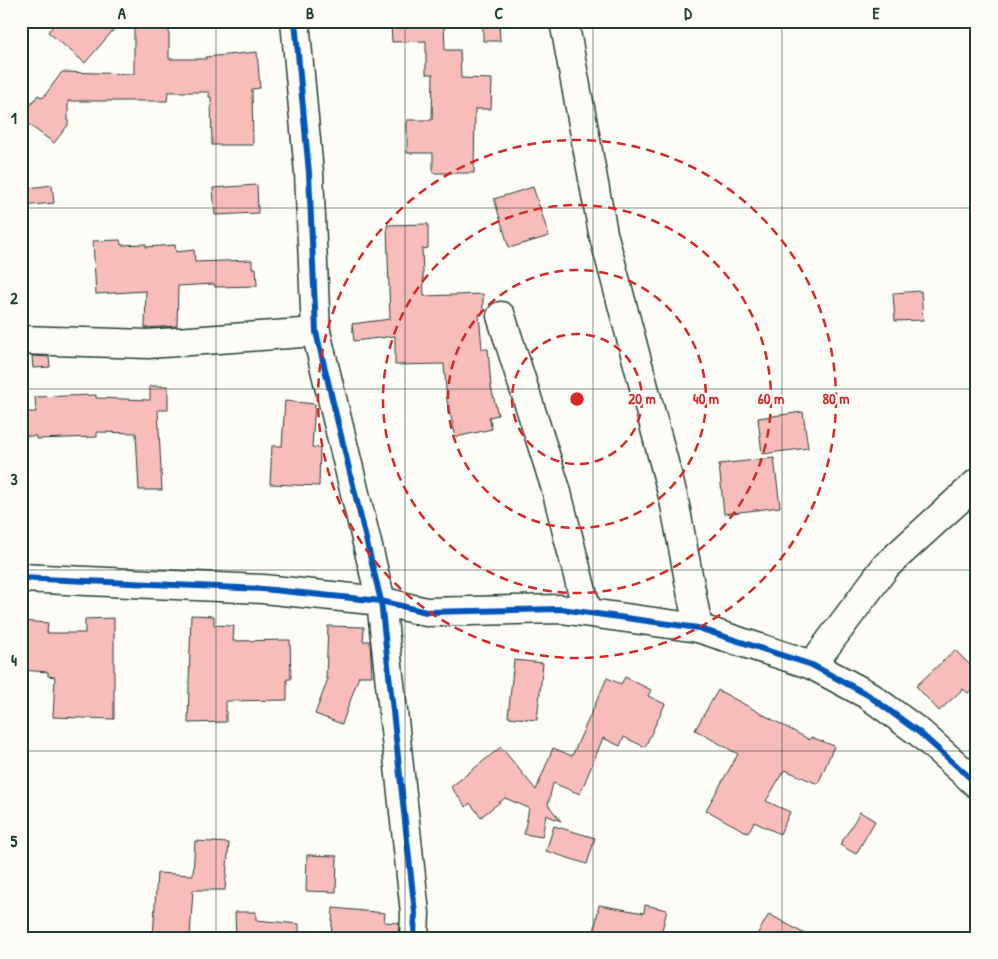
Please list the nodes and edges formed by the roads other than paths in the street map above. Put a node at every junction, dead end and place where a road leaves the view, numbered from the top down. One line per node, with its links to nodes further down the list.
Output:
1 (295, 21): 4 (street)
2 (564, 21): 10 (street)
3 (501, 316): 9 (street)
4 (316, 332): 5 (street); 8 (street)
5 (21, 340)
6 (977, 483): 11 (street)
7 (21, 578): 8 (street)
8 (381, 601): 9 (street); 13 (street)
9 (587, 611): 10 (street)
10 (698, 628): 11 (street)
11 (812, 665): 12 (street)
12 (977, 784)
13 (414, 938)

